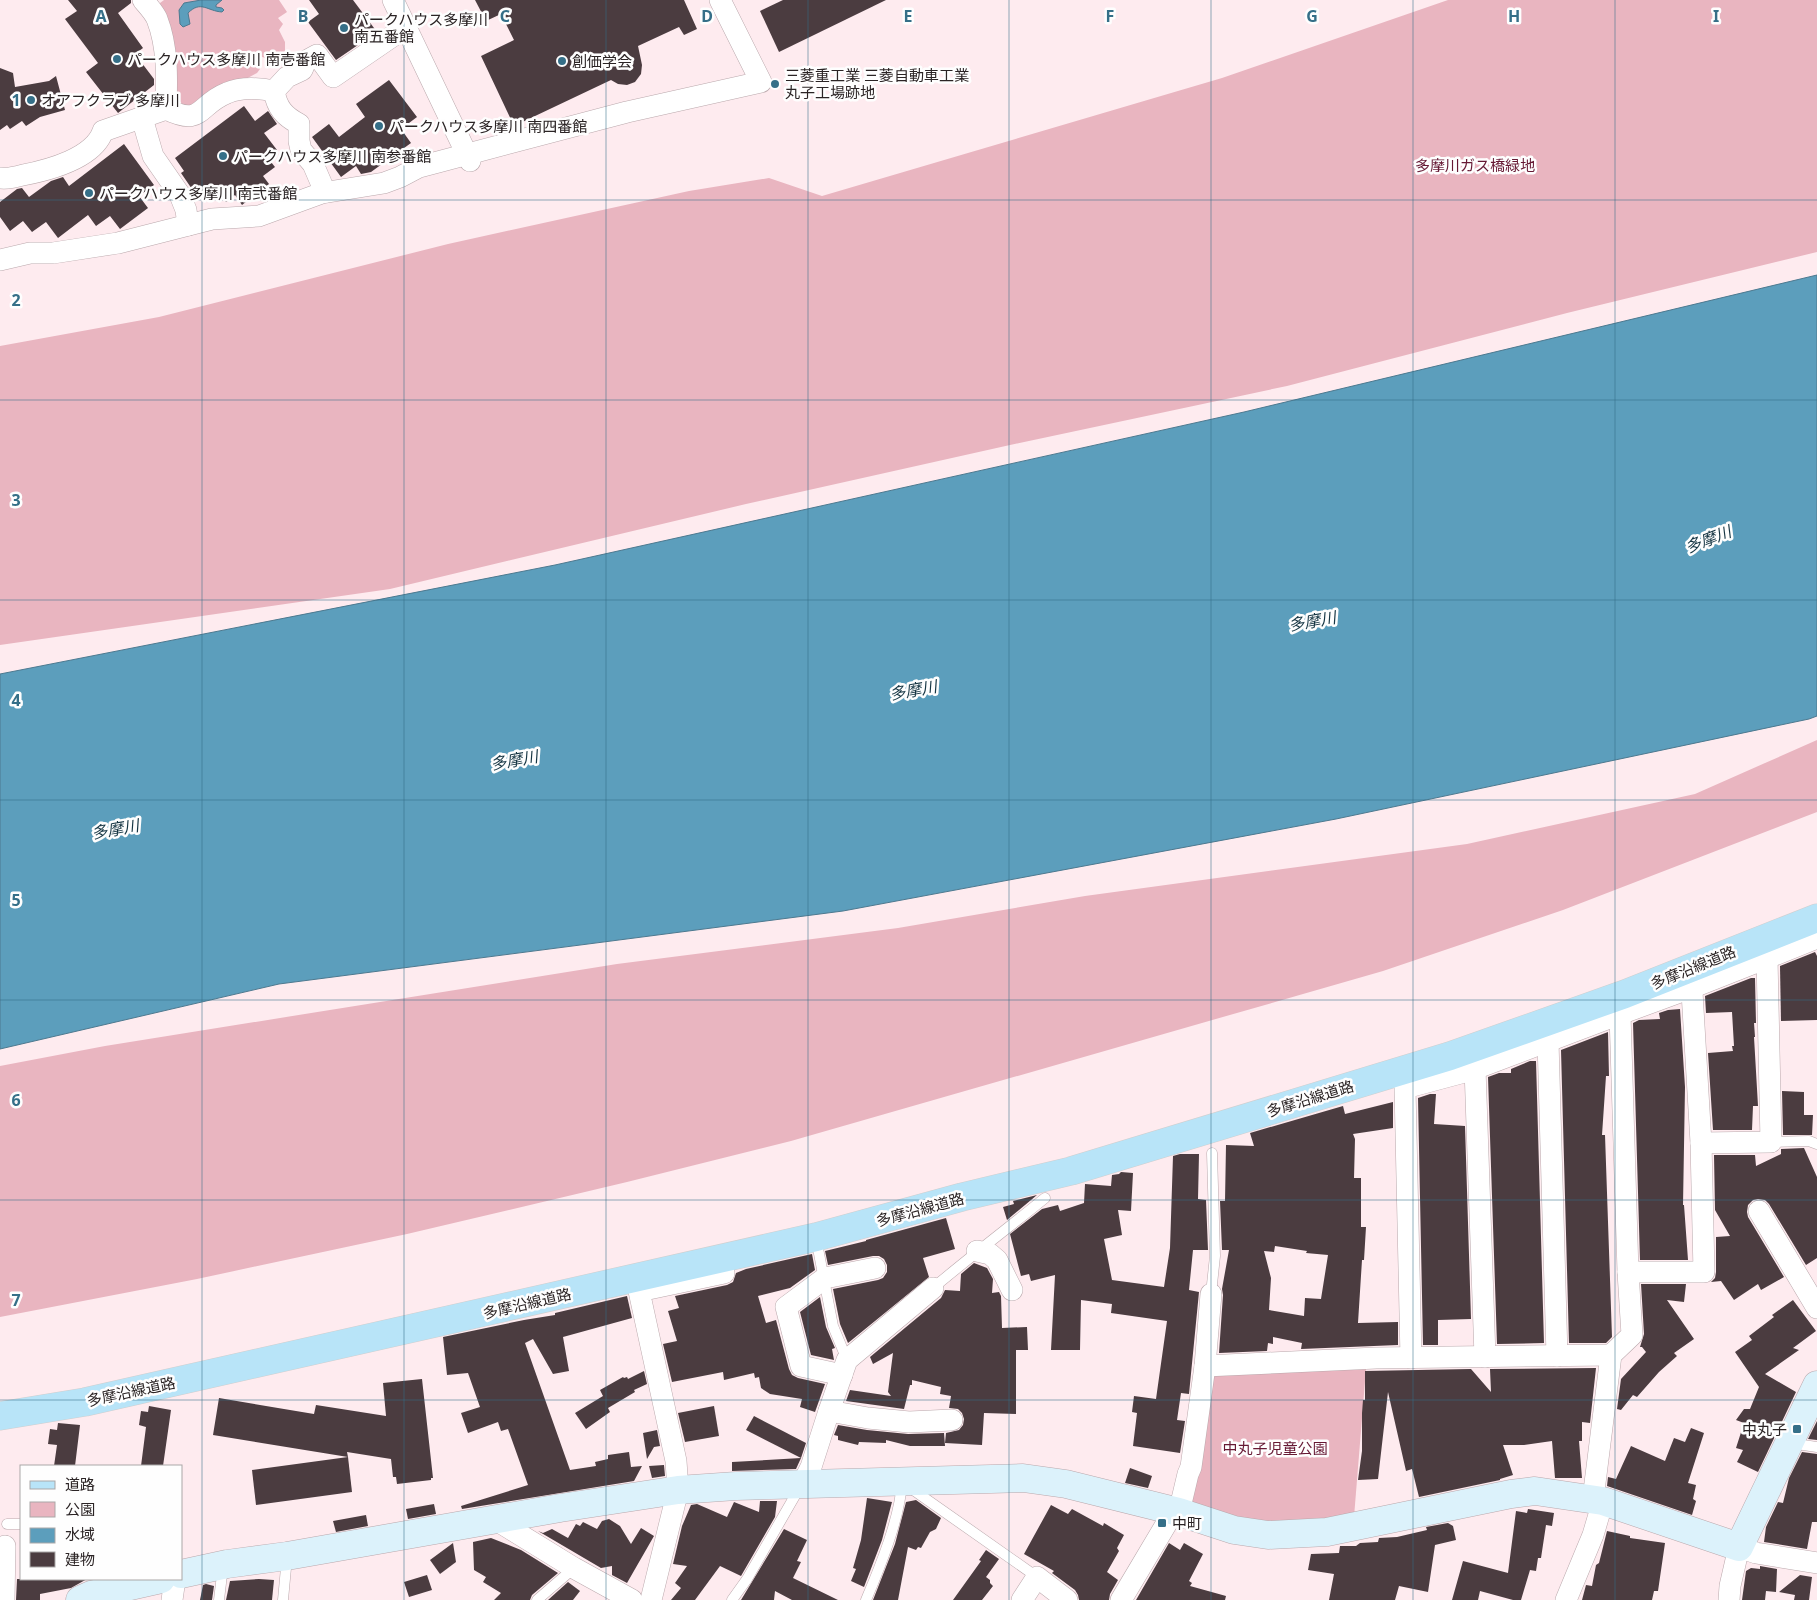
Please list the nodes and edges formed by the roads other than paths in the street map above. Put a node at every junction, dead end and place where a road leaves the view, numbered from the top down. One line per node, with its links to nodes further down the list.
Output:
1 (143, 0): 6 (street)
2 (393, 0): 4 (street)
3 (720, 0): 8 (street)
4 (406, 27): 5 (street); 8 (street)
5 (274, 91): 6 (street); 10 (street)
6 (166, 109): 7 (street)
7 (142, 118): 9 (street); 11 (street)
8 (469, 158): 10 (street)
9 (0, 178)
10 (325, 192): 11 (street)
11 (188, 225): 12 (street)
12 (0, 260)
13 (1817, 918): 16 (main road, 多摩沿線道路)
14 (1817, 938): 15 (street)
15 (1767, 958): 16 (street); 21 (street)
16 (1691, 979): 17 (street); 20 (street); 26 (main road, 多摩沿線道路)
17 (1620, 1014): 18 (street); 30 (street)
18 (1548, 1041): 19 (street); 37 (street)
19 (1475, 1068): 38 (street); 39 (street)
20 (1701, 1142): 21 (street); 30 (street)
21 (1771, 1142): 22 (lane)
22 (1817, 1144)
23 (1212, 1152): 34 (lane)
24 (1045, 1198): 27 (lane)
25 (1759, 1211): 35 (street)
26 (816, 1237): 31 (lane); 44 (main road, 多摩沿線道路)
27 (977, 1251): 32 (lane); 33 (street)
28 (875, 1268): 31 (street)
29 (724, 1272): 50 (street)
30 (1628, 1272): 36 (street)
31 (825, 1278): 41 (lane); 41 (street)
32 (933, 1288): 41 (street)
33 (1012, 1290)
34 (1211, 1294): 40 (street)
35 (1817, 1308)
36 (1611, 1355): 37 (street); 51 (street)
37 (1557, 1356): 38 (street)
38 (1485, 1357): 39 (street)
39 (1411, 1358): 40 (street)
40 (1205, 1366): 52 (street)
41 (844, 1368): 43 (street)
42 (1817, 1385): 46 (street)
43 (829, 1411): 45 (street); 49 (street)
44 (0, 1416)
45 (952, 1420)
46 (1790, 1443): 47 (lane); 57 (street)
47 (1817, 1447)
48 (902, 1481): 49 (street); 52 (street); 62 (lane); 73 (lane)
49 (802, 1485): 50 (street); 72 (lane)
50 (678, 1490): 53 (street); 71 (street)
51 (1598, 1500): 52 (street); 57 (street); 77 (street)
52 (1177, 1511): 76 (street)
53 (496, 1520): 58 (street); 61 (street)
54 (7, 1524): 55 (lane)
55 (20, 1524)
56 (9, 1547): 65 (street)
57 (1739, 1547): 59 (street); 78 (street)
58 (287, 1556): 60 (street); 68 (lane)
59 (1817, 1563)
60 (224, 1565): 63 (street); 67 (lane)
61 (574, 1568): 69 (lane); 70 (street)
62 (1037, 1577): 74 (street); 75 (street)
63 (182, 1578)
64 (167, 1582): 66 (street)
65 (4, 1600)
66 (80, 1600)
67 (219, 1600)
68 (283, 1600)
69 (537, 1600)
70 (632, 1600)
71 (652, 1600)
72 (732, 1600)
73 (866, 1600)
74 (1022, 1600)
75 (1067, 1600)
76 (1121, 1600)
77 (1566, 1600)
78 (1729, 1600)

